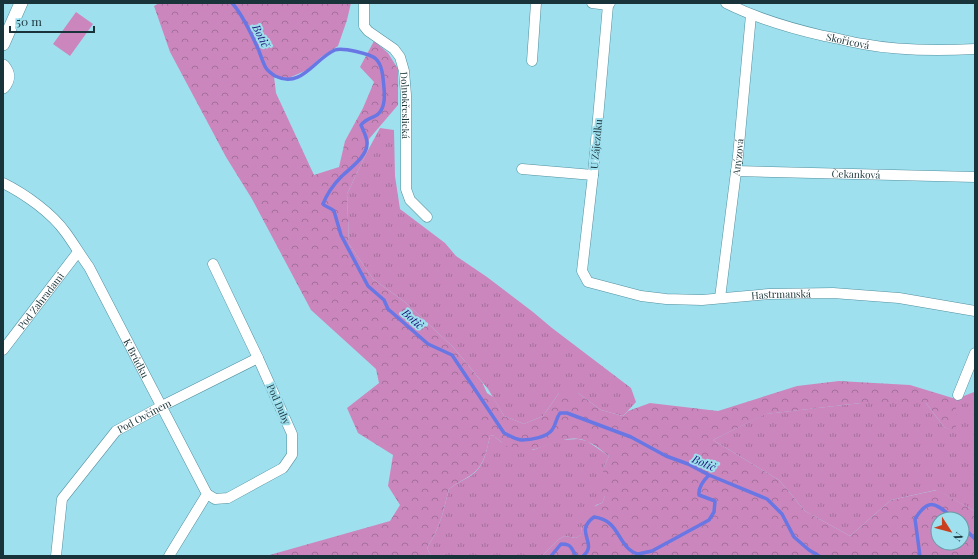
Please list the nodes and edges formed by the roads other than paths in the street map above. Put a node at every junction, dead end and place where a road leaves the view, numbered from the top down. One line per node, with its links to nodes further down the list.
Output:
1 (21, 3): 8 (street)
2 (364, 3): 18 (street, Dolnokřeslická)
3 (536, 3): 10 (street)
4 (592, 3): 6 (street, U Zájezdku)
5 (726, 3): 7 (street, Skořicová)
6 (609, 4): 15 (street, U Zájezdku)
7 (751, 15): 9 (street, Skořicová); 14 (street, Anýzová)
8 (3, 44)
9 (975, 49)
10 (532, 61)
11 (3, 66): 12 (street)
12 (3, 87)
13 (522, 169): 15 (street)
14 (736, 171): 16 (street, Čekanková); 22 (street, Anýzová)
15 (593, 175): 21 (street, U Zájezdku)
16 (975, 177)
17 (3, 183): 19 (street, K Brůdku)
18 (427, 217)
19 (78, 252): 24 (street, Pod Zahradami); 28 (street, K Brůdku)
20 (213, 264): 26 (street, Pod Duby)
21 (588, 282): 22 (street, Hastrmanská)
22 (720, 298): 23 (street, Hastrmanská)
23 (975, 311)
24 (3, 350)
25 (975, 353): 27 (street)
26 (258, 358): 28 (street, Pod Ovčínem); 29 (street, Pod Duby)
27 (958, 395)
28 (162, 406): 29 (street, K Brůdku); 30 (street, Pod Ovčínem)
29 (207, 494): 31 (street)
30 (56, 556)
31 (169, 556)

